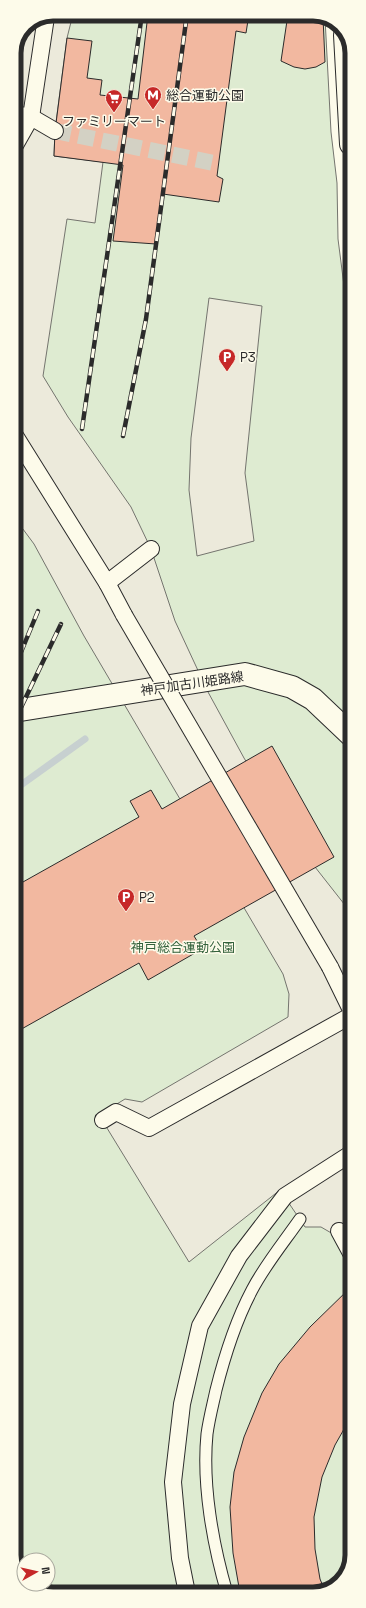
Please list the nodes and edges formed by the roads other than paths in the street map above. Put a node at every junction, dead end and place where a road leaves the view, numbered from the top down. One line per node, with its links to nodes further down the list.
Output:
1 (45, 22): 3 (street)
2 (21, 115): 3 (street)
3 (31, 117): 4 (street); 5 (street)
4 (55, 130)
5 (21, 135)
6 (21, 445): 8 (street)
7 (151, 549): 8 (street)
8 (107, 583): 11 (street, bridge)
9 (21, 710): 10 (main road, 神戸加古川姫路線)
10 (345, 729)
11 (345, 999)
12 (345, 1018): 13 (street)
13 (103, 1120)
14 (345, 1157): 18 (street)
15 (300, 1219): 19 (lane)
16 (338, 1231): 17 (street)
17 (345, 1242)
18 (186, 1587)
19 (225, 1587)

